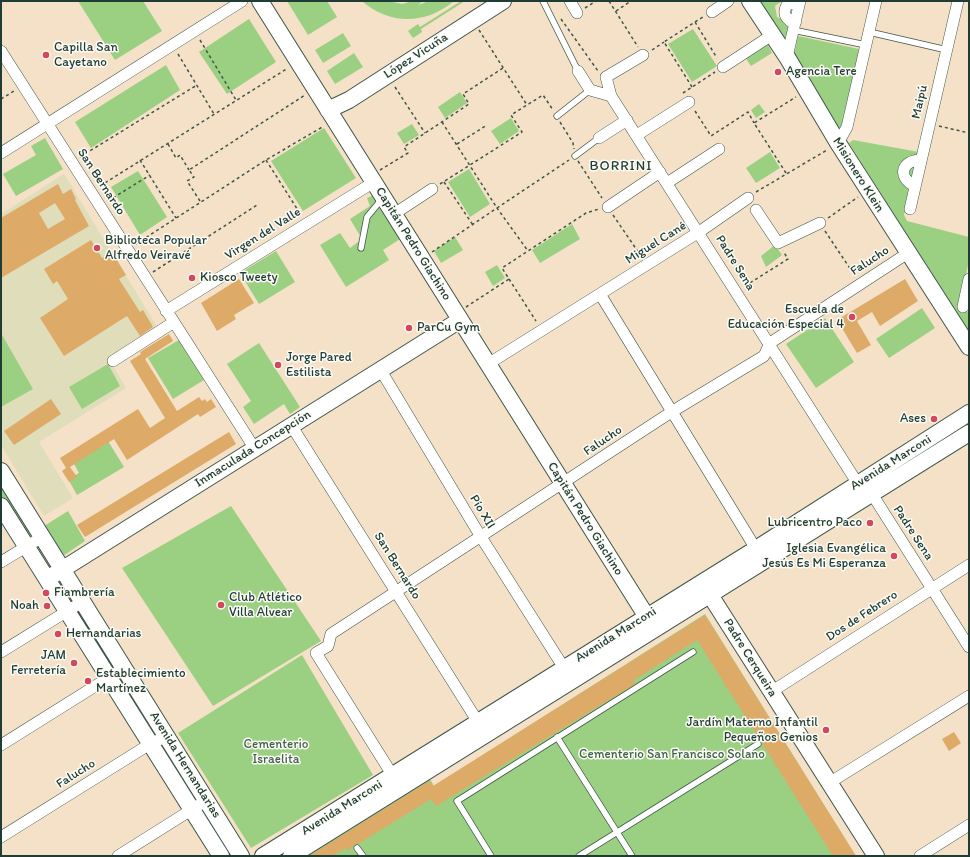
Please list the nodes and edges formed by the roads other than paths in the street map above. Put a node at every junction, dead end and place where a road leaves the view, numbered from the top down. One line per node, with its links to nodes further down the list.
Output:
1 (242, 1): 29 (street)
2 (260, 1): 26 (main road, Capitán Pedro Giachino)
3 (503, 1): 26 (main road, López Vicuña)
4 (544, 1): 22 (lane)
5 (570, 1): 12 (street)
6 (728, 1): 11 (street)
7 (750, 1): 15 (main road, Misionero Klein)
8 (876, 1): 14 (street)
9 (958, 1): 17 (street, Maipú)
10 (800, 3): 13 (street)
11 (712, 12)
12 (577, 13)
13 (794, 26): 16 (lane); 20 (street)
14 (869, 32): 16 (street); 17 (lane)
15 (772, 36): 20 (main road, Misionero Klein); 21 (street)
16 (866, 45): 32 (street)
17 (947, 50): 43 (street, Maipú)
18 (1, 51): 29 (street, San Bernardo)
19 (643, 55): 24 (street, Padre Sena)
20 (787, 57): 32 (main road, Misionero Klein)
21 (723, 67)
22 (578, 71): 23 (street)
23 (590, 90): 24 (street); 27 (lane)
24 (611, 96): 28 (street, Padre Sena)
25 (689, 102): 30 (street)
26 (332, 115): 37 (main road, Capitán Pedro Giachino)
27 (557, 116)
28 (627, 120): 30 (street, Padre Sena); 31 (street)
29 (47, 124): 34 (street); 53 (street, San Bernardo)
30 (637, 136): 36 (street, Padre Sena)
31 (599, 138): 35 (lane)
32 (838, 143): 49 (main road, Misionero Klein)
33 (719, 150): 38 (street)
34 (1, 153)
35 (575, 156)
36 (660, 172): 38 (street, Padre Sena); 42 (street)
37 (372, 180): 40 (main road, Capitán Pedro Giachino); 53 (street, Virgen del Valle)
38 (667, 183): 47 (street, Padre Sena)
39 (432, 189): 45 (street)
40 (383, 197): 45 (main road, Capitán Pedro Giachino); 48 (lane)
41 (748, 198): 44 (lane); 47 (street, Miguel Cané)
42 (608, 207)
43 (910, 209)
44 (756, 210): 46 (street)
45 (394, 214): 54 (main road, Capitán Pedro Giachino)
46 (820, 223)
47 (699, 232): 51 (street, Miguel Cané); 56 (street, Padre Sena)
48 (361, 248)
49 (908, 254): 56 (street, Falucho); 57 (main road, Misionero Klein)
50 (969, 279): 52 (street)
51 (600, 294): 59 (street, Miguel Cané); 61 (street)
52 (963, 307)
53 (166, 310): 55 (street, San Bernardo)
54 (458, 317): 59 (main road, Capitán Pedro Giachino); 60 (main road, Inmaculada Concepción)
55 (174, 322): 58 (street); 65 (street, San Bernardo)
56 (770, 343): 61 (street, Falucho); 68 (street, Padre Sena)
57 (969, 348)
58 (113, 361)
59 (488, 364): 67 (main road, Capitán Pedro Giachino)
60 (380, 369): 63 (main road, Inmaculada Concepción); 72 (street, Pío XII)
61 (673, 411): 67 (street, Falucho); 74 (street)
62 (969, 413): 68 (main road, Avenida Marconi)
63 (291, 425): 65 (main road, Inmaculada Concepción); 81 (street, San Bernardo)
64 (969, 433): 69 (main road, Avenida Marconi)
65 (255, 449): 77 (main road, Inmaculada Concepción)
66 (1, 471): 71 (main road, Avenida Hernandarias)
67 (563, 484): 72 (street, Falucho); 84 (main road, Capitán Pedro Giachino)
68 (858, 484): 69 (street, Padre Sena); 74 (main road, Avenida Marconi)
69 (872, 494): 79 (street, Padre Sena); 80 (main road, Avenida Marconi)
70 (1, 506): 73 (main road, Avenida Hernandarias)
71 (42, 537): 73 (street); 77 (main road, Avenida Hernandarias)
72 (482, 537): 81 (street, Falucho); 90 (street, Pío XII)
73 (26, 546): 75 (street); 78 (main road, Avenida Hernandarias)
74 (756, 549): 80 (main road, Avenida Marconi)
75 (1, 562)
76 (969, 565): 79 (street, Dos de Febrero)
77 (62, 570): 78 (main road, Inmaculada Concepción); 82 (main road, Avenida Hernandarias)
78 (47, 579): 83 (main road, Avenida Hernandarias)
79 (932, 588): 86 (street, Padre Sena); 92 (street, Dos de Febrero)
80 (706, 589): 84 (main road, Avenida Marconi); 85 (main road, Avenida Marconi); 92 (main road, Padre Cerqueira)
81 (396, 591): 94 (street, San Bernardo); 100 (street, Falucho)
82 (82, 602): 83 (street); 89 (main road, Avenida Hernandarias)
83 (67, 611): 87 (street); 91 (main road, Avenida Hernandarias)
84 (646, 616): 85 (main road, Capitán Pedro Giachino); 90 (main road, Avenida Marconi)
85 (656, 630): 112 (main road, Avenida Marconi)
86 (969, 647)
87 (1, 652)
88 (693, 652): 96 (lane)
89 (124, 668): 91 (street); 95 (main road, Avenida Hernandarias)
90 (564, 668): 94 (main road, Avenida Marconi)
91 (109, 678): 97 (main road, Avenida Hernandarias); 99 (street)
92 (771, 692): 101 (main road, Padre Cerqueira)
93 (969, 696): 101 (street)
94 (478, 722): 100 (main road, Avenida Marconi)
95 (167, 736): 97 (street, Falucho); 102 (main road, Avenida Hernandarias)
96 (558, 737): 105 (lane); 114 (lane)
97 (150, 744): 103 (main road, Avenida Hernandarias); 106 (street, Falucho)
98 (758, 744): 105 (lane)
99 (1, 745)
100 (393, 776): 111 (main road, Avenida Marconi)
101 (828, 782): 117 (main road, Padre Cerqueira)
102 (207, 800): 103 (street); 110 (main road, Avenida Hernandarias)
103 (192, 809): 108 (street); 109 (main road, Avenida Hernandarias)
104 (969, 825): 118 (street)
105 (617, 832): 115 (lane); 116 (lane)
106 (1, 837)
107 (357, 848): 113 (lane)
108 (118, 856)
109 (221, 856)
110 (241, 856)
111 (263, 856)
112 (291, 856)
113 (362, 856)
114 (491, 856)
115 (579, 856)
116 (632, 856)
117 (876, 856)
118 (920, 856)

